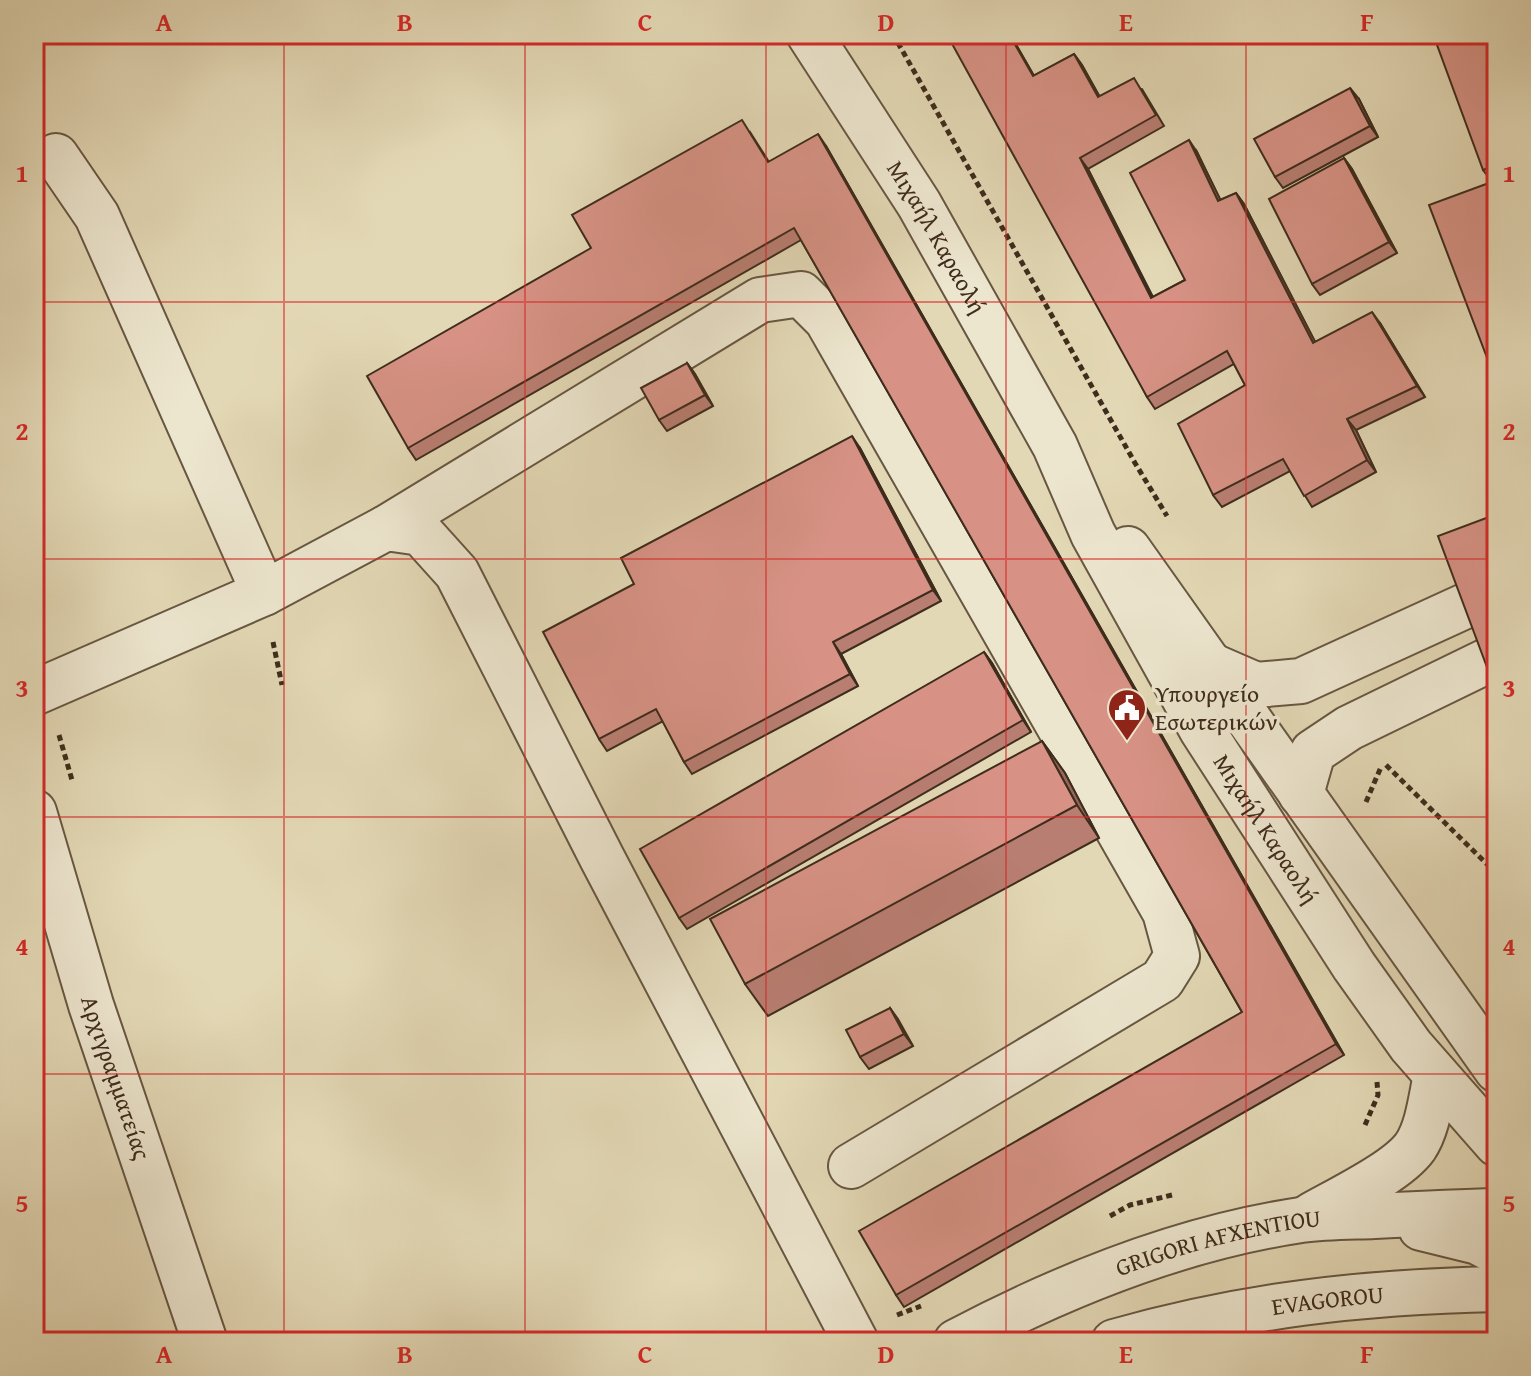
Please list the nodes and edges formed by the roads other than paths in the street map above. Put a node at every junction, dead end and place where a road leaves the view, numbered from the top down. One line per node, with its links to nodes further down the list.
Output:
1 (809, 34): 3 (street, Μιχαήλ Καραολή)
2 (56, 156): 5 (street)
3 (1055, 446): 8 (street, Μιχαήλ Καραολή); 13 (street, Μιχαήλ Καραολή)
4 (386, 528): 5 (street); 15 (street); 22 (street)
5 (264, 593): 9 (street)
6 (1476, 601): 8 (street)
7 (1497, 656): 10 (street)
8 (1210, 665): 10 (street, Μιχαήλ Καραολή)
9 (34, 693)
10 (1301, 794): 12 (street, Μιχαήλ Καραολή)
11 (34, 812): 21 (street, Αρχιγραμματείας)
12 (1497, 1070)
13 (1436, 1075): 14 (street, Μιχαήλ Καραολή); 18 (street)
14 (1497, 1144)
15 (851, 1166)
16 (1497, 1211): 17 (street, GRIGORI AFXENTIOU)
17 (1359, 1217): 18 (street, GRIGORI AFXENTIOU); 19 (street)
18 (1304, 1220): 23 (street, GRIGORI AFXENTIOU)
19 (1497, 1252)
20 (1497, 1289): 24 (street, EVAGOROU)
21 (205, 1342)
22 (856, 1342)
23 (956, 1342)
24 (1114, 1342)

